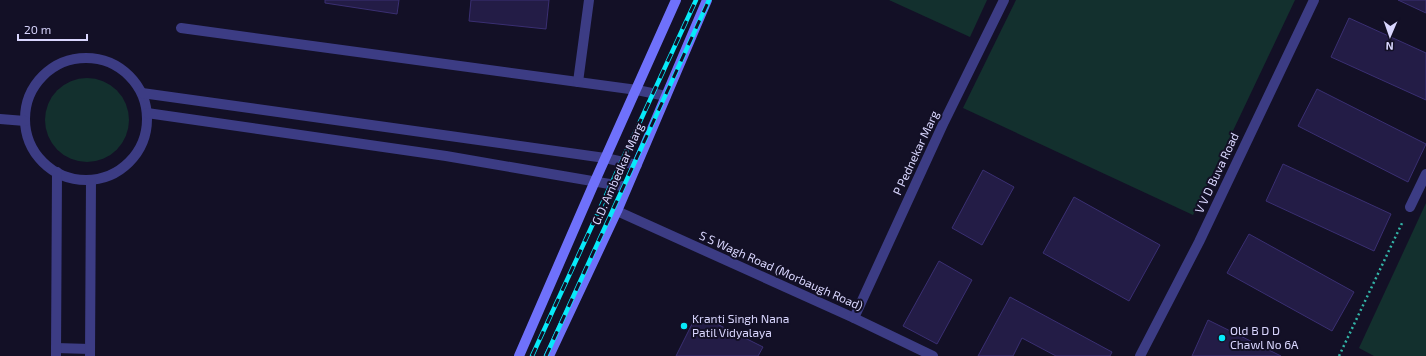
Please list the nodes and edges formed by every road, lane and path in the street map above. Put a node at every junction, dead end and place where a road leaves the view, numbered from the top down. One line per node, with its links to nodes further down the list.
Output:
1 (589, 0): 7 (street)
2 (676, 0): 8 (main road, G.D. Ambedkar Marg)
3 (707, 0): 10 (main road, G.D. Ambedkar Marg)
4 (1004, 0): 23 (street, P Pednekar Marg)
5 (1314, 0): 29 (street, V V D Buva Road)
6 (181, 28): 7 (street)
7 (578, 82): 8 (street)
8 (637, 90): 10 (street); 14 (main road, G.D. Ambedkar Marg)
9 (142, 93): 11 (street); 13 (street); 14 (street)
10 (666, 96): 15 (main road, G.D. Ambedkar Marg)
11 (147, 113): 18 (street); 19 (street)
12 (0, 119): 13 (street)
13 (25, 121): 16 (street)
14 (605, 158): 15 (street); 19 (main road, G.D. Ambedkar Marg)
15 (637, 165): 20 (main road, G.D. Ambedkar Marg)
16 (57, 172): 18 (street); 24 (street)
17 (1426, 174): 21 (street)
18 (91, 180): 25 (street)
19 (595, 181): 20 (street); 26 (main road, G.D. Ambedkar Marg)
20 (627, 187): 22 (main road, G.D. Ambedkar Marg)
21 (1410, 207): 30 (path)
22 (617, 211): 23 (street, S S Wagh Road (Morbaugh Road)); 27 (main road, G.D. Ambedkar Marg)
23 (854, 318): 28 (street, S S Wagh Road (Morbaugh Road))
24 (56, 352): 25 (street)
25 (90, 352)
26 (519, 356)
27 (549, 356)
28 (933, 356)
29 (1140, 356)
30 (1339, 356)

